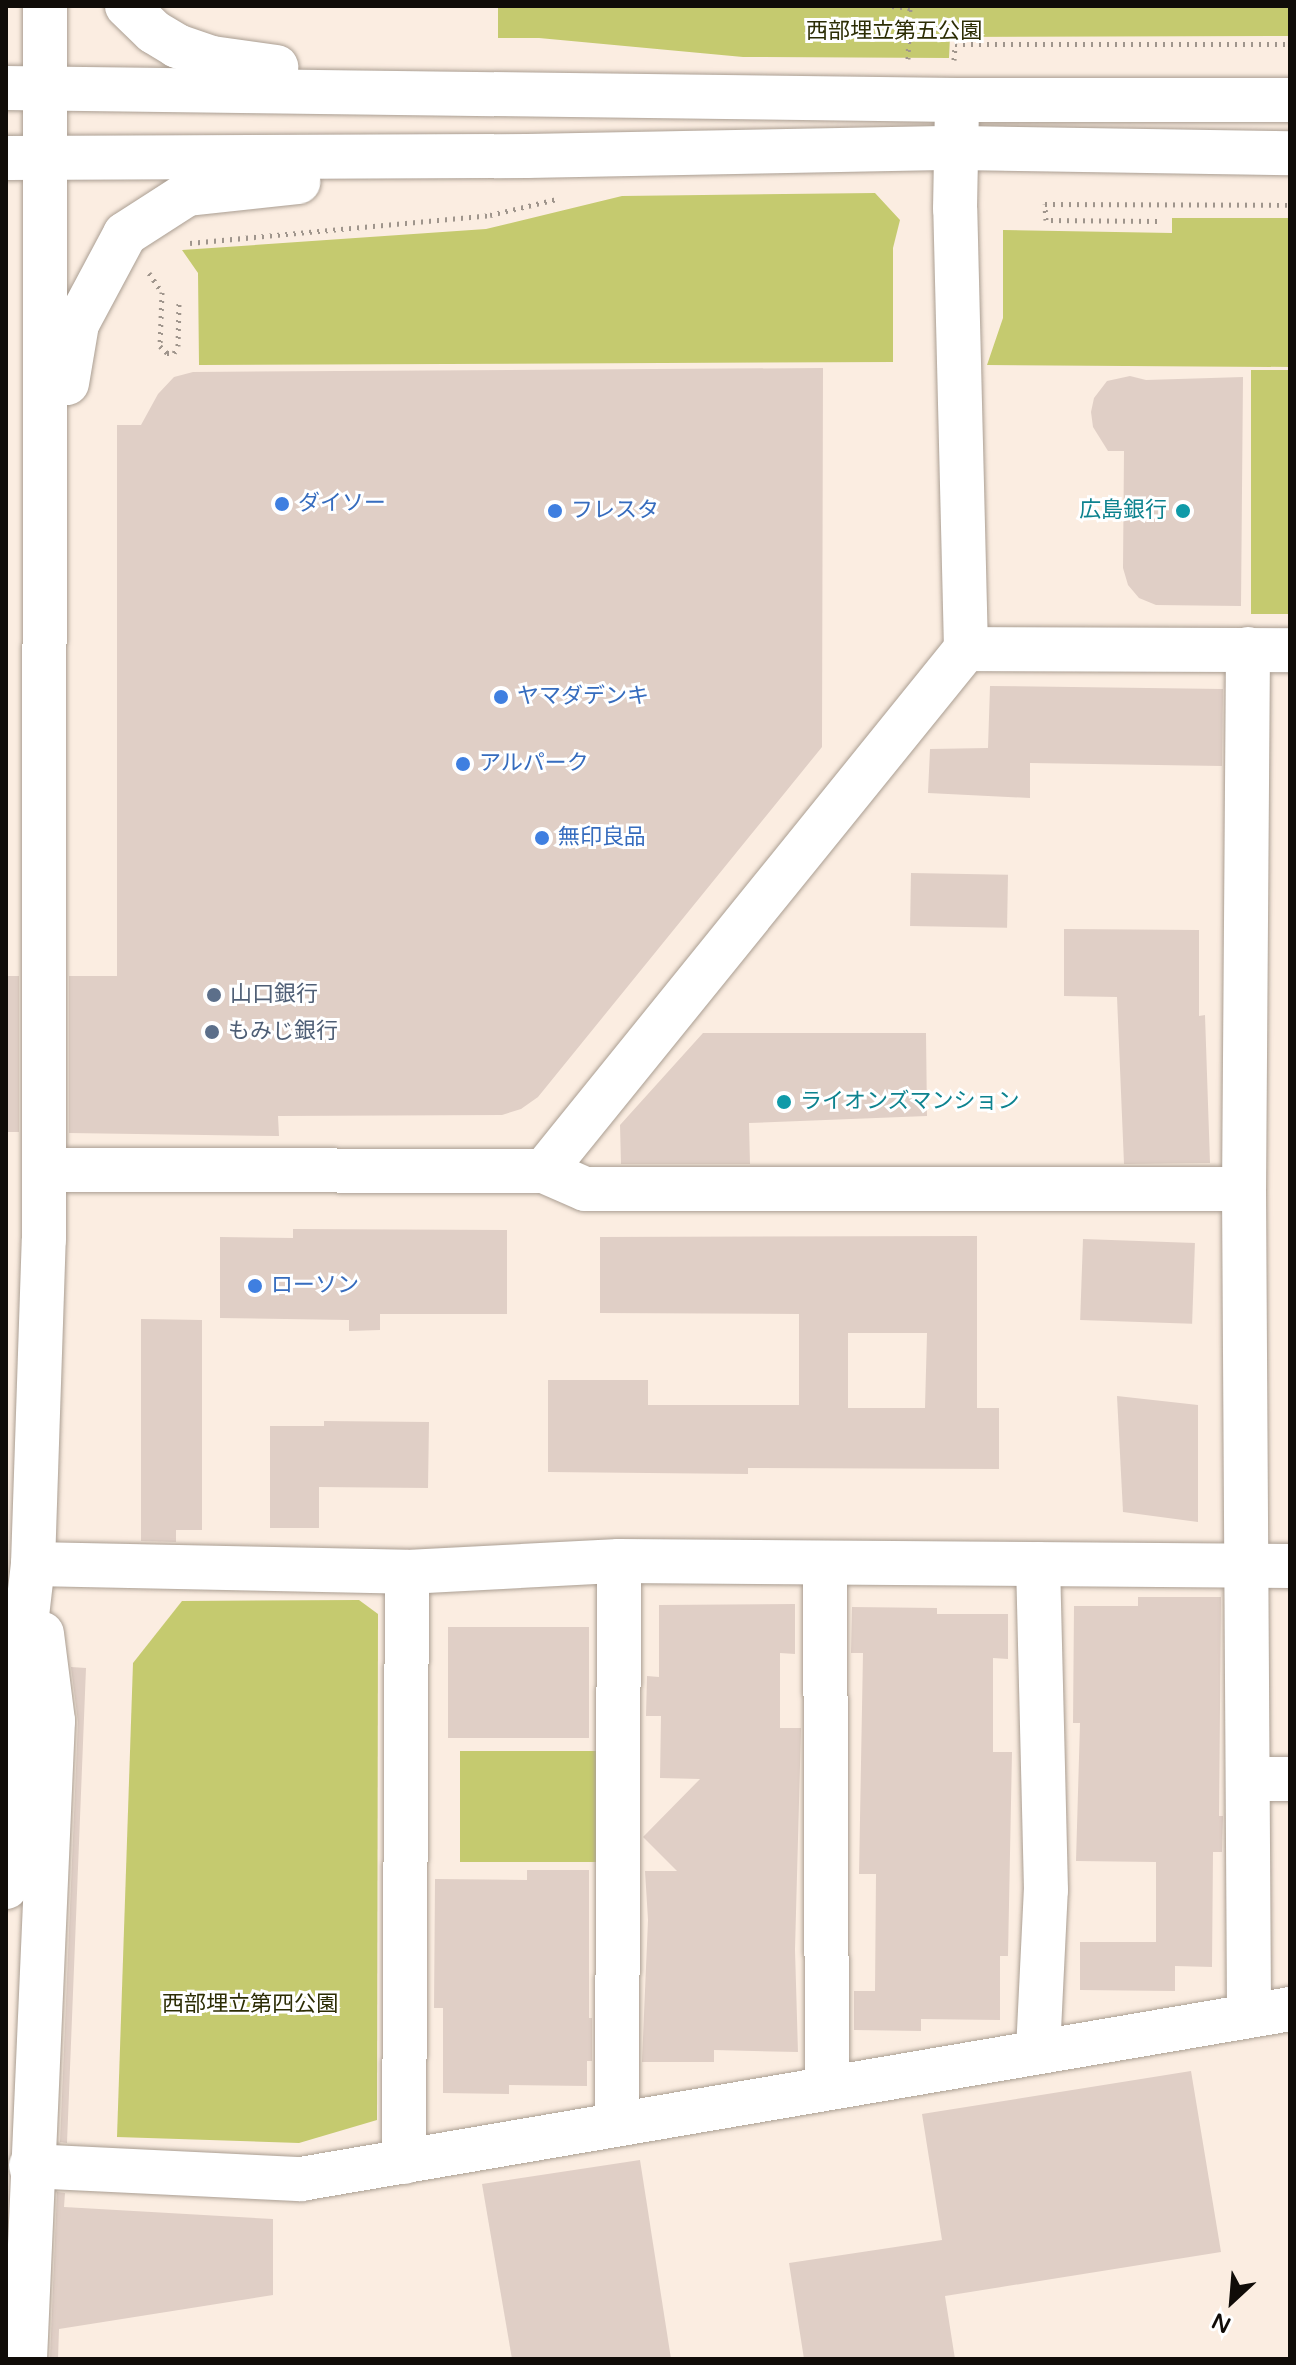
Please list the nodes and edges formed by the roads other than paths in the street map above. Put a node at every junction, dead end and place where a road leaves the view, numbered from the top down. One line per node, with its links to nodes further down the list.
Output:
1 (45, 6): 4 (street)
2 (127, 6): 5 (street)
3 (956, 85): 5 (street); 6 (street); 7 (street)
4 (25, 88): 5 (street); 10 (street)
5 (559, 93)
6 (1290, 100)
7 (957, 148): 8 (street); 9 (street); 12 (street)
8 (1290, 153)
9 (527, 156): 10 (street); 11 (street)
10 (25, 158): 11 (street)
11 (47, 504): 14 (street)
12 (966, 649): 13 (street); 15 (street)
13 (1269, 650): 16 (street)
14 (45, 1170): 15 (street); 17 (street)
15 (544, 1171): 16 (street)
16 (1244, 1189): 22 (street)
17 (24, 1265): 20 (street)
18 (619, 1561): 19 (street); 23 (street); 29 (street)
19 (825, 1563): 21 (street); 28 (street)
20 (33, 1564): 23 (street); 25 (street); 31 (street)
21 (1038, 1564): 22 (street); 27 (street)
22 (1270, 1566): 24 (street)
23 (407, 1572): 30 (street)
24 (1270, 1779): 26 (street)
25 (7, 1870)
26 (1269, 2012): 27 (street)
27 (1038, 2051): 28 (street)
28 (827, 2087): 29 (street)
29 (617, 2122): 30 (street)
30 (404, 2162): 31 (street)
31 (31, 2166): 32 (street)
32 (25, 2359)

